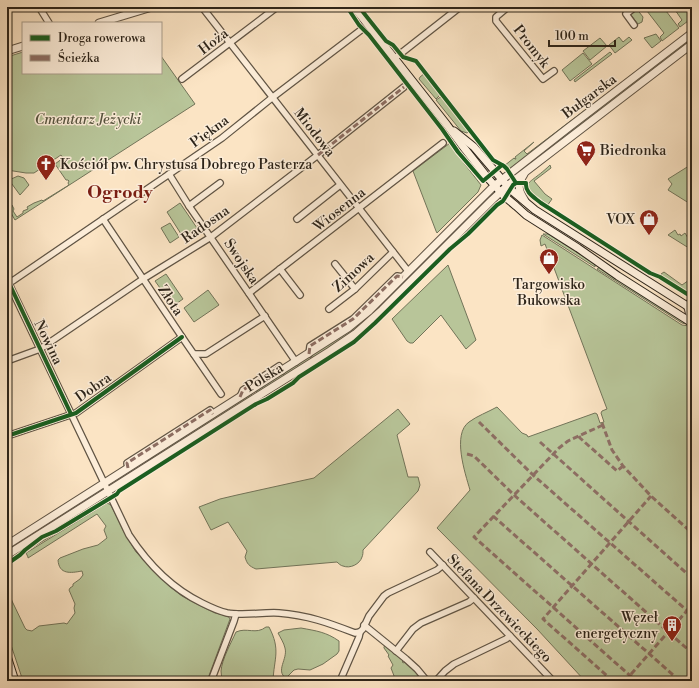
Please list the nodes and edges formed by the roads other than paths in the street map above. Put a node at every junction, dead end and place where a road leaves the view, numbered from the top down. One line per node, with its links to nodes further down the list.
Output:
1 (39, 7): 9 (street)
2 (152, 7): 10 (street)
3 (202, 7): 14 (street, Miodowa)
4 (277, 7): 14 (street, Hoża)
5 (354, 7): 18 (street)
6 (460, 7): 18 (street)
7 (508, 7): 19 (street, Promyk)
8 (635, 7): 11 (street)
9 (48, 22)
10 (102, 22)
11 (634, 25)
12 (361, 30): 22 (street, Piękna)
13 (692, 33): 28 (street, Bułgarska)
14 (230, 43): 20 (street, Hoża); 22 (street, Miodowa)
15 (692, 44): 26 (street, Bułgarska)
16 (22, 46): 17 (street)
17 (7, 51)
18 (395, 58): 23 (street)
19 (554, 71)
20 (182, 79)
21 (404, 87): 25 (street, Radosna)
22 (273, 97): 25 (street, Miodowa); 27 (street, Piękna)
23 (447, 124): 28 (street); 31 (street)
24 (443, 143): 36 (street, Wiosenna)
25 (318, 155): 30 (street, Miodowa); 39 (street, Radosna)
26 (525, 172): 32 (street, Bułgarska); 34 (street)
27 (169, 174): 35 (street, Swojska); 37 (street, Piękna)
28 (502, 179): 31 (street, Polska); 32 (street)
29 (220, 183): 35 (street)
30 (340, 185): 36 (street, Miodowa); 38 (street)
31 (494, 186): 33 (street); 43 (street, Polska)
32 (507, 186): 33 (street, Polska); 34 (street)
33 (500, 192): 52 (street); 64 (street, Polska)
34 (528, 204): 50 (street)
35 (189, 206): 39 (street, Swojska)
36 (359, 208): 40 (street, Miodowa); 42 (street, Wiosenna)
37 (103, 219): 44 (street, Złota); 45 (street, Piękna)
38 (298, 219)
39 (211, 237): 44 (street, Radosna); 47 (street, Swojska)
40 (393, 252): 43 (street, Miodowa); 46 (street, Zimowa)
41 (335, 264): 46 (street)
42 (280, 269): 47 (street, Wiosenna); 48 (street)
43 (408, 271): 59 (street, Polska)
44 (143, 279): 55 (street, Złota); 56 (street, Radosna)
45 (8, 282): 56 (street, Nowina)
46 (355, 289): 51 (street, Zimowa)
47 (249, 293): 53 (street, Swojska)
48 (300, 295)
49 (692, 299): 50 (street)
50 (690, 309): 52 (street); 54 (street)
51 (329, 310)
52 (674, 312): 54 (street)
53 (265, 316): 57 (street); 59 (street, Swojska)
54 (692, 322)
55 (182, 337): 57 (street, Złota); 61 (street, Dobra)
56 (40, 349): 58 (street, Radosna); 61 (street, Nowina)
57 (194, 354): 60 (street, Złota)
58 (7, 361)
59 (296, 362): 63 (street, Polska)
60 (221, 394)
61 (71, 414): 62 (street, Dobra); 63 (street, Nowina)
62 (7, 436)
63 (104, 483): 64 (street, Nowina); 65 (street, Polska)
64 (108, 491): 67 (street, Polska); 70 (street, Nowina)
65 (7, 545)
66 (430, 552): 68 (street, Stefana Drzewieckiego)
67 (7, 555)
68 (443, 566): 69 (street, Stefana Drzewieckiego); 71 (street)
69 (474, 598): 73 (street, Stefana Drzewieckiego); 74 (street)
70 (236, 614): 72 (street, Nowina); 80 (street)
71 (364, 625): 72 (street); 74 (street)
72 (360, 632): 81 (street)
73 (510, 636): 77 (street, Stefana Drzewieckiego); 83 (street)
74 (396, 651): 82 (street)
75 (7, 656): 79 (street)
76 (7, 678): 78 (street)
77 (550, 680)
78 (8, 681)
79 (15, 681)
80 (211, 681)
81 (340, 681)
82 (427, 681)
83 (436, 681)

